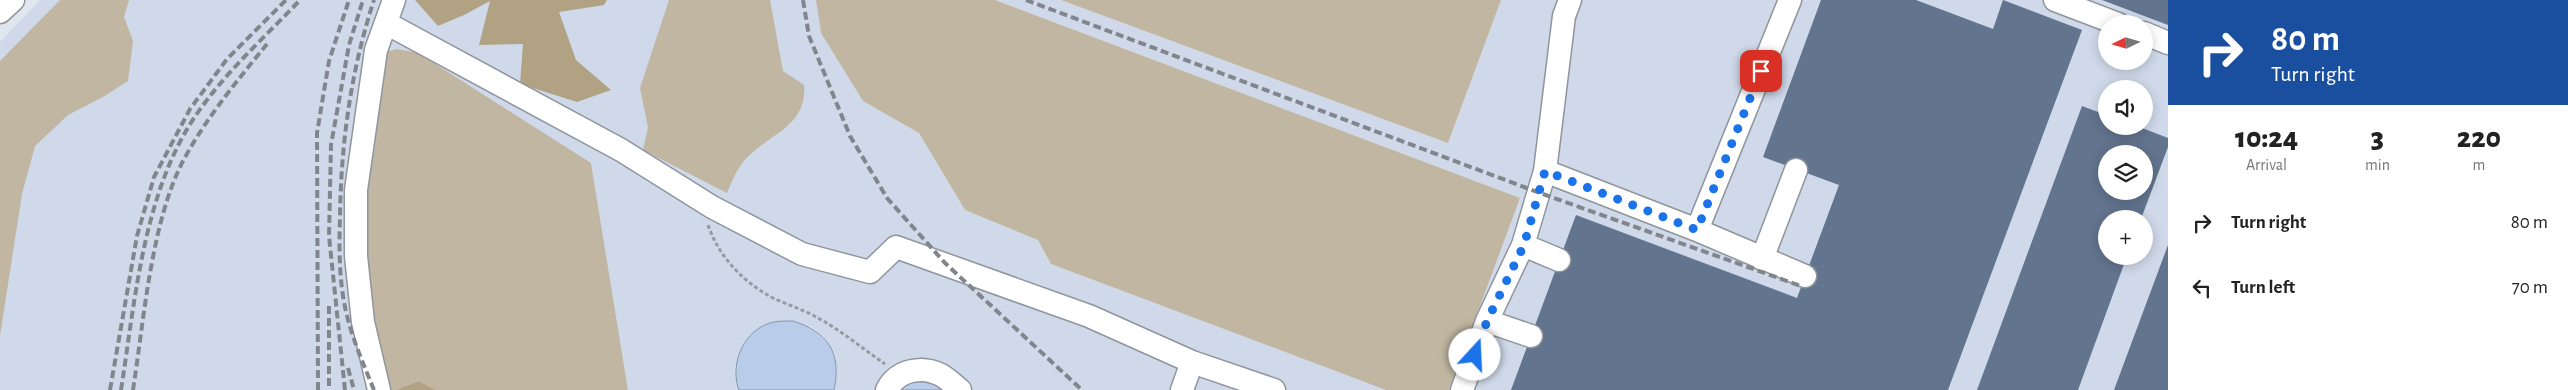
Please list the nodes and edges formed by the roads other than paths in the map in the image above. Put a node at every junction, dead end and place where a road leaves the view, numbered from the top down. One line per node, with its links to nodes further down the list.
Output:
1 (13, 0): 6 (lane)
2 (394, 0): 8 (lane)
3 (1570, 0): 12 (lane)
4 (1790, 0): 13 (lane)
5 (2055, 0): 7 (lane)
6 (0, 12)
7 (2098, 16)
8 (386, 23): 20 (lane); 22 (lane)
9 (2153, 37): 10 (lane)
10 (2168, 43)
11 (1796, 170): 15 (lane)
12 (1545, 171): 13 (lane); 14 (lane)
13 (1697, 230): 15 (lane)
14 (1524, 245): 16 (lane); 18 (lane)
15 (1762, 259): 17 (lane)
16 (1559, 260)
17 (1805, 276)
18 (1487, 321): 19 (lane); 26 (lane)
19 (1531, 336)
20 (1192, 362): 24 (lane); 25 (lane)
21 (894, 382): 23 (lane)
22 (379, 390)
23 (960, 390)
24 (1182, 390)
25 (1274, 390)
26 (1462, 390)

